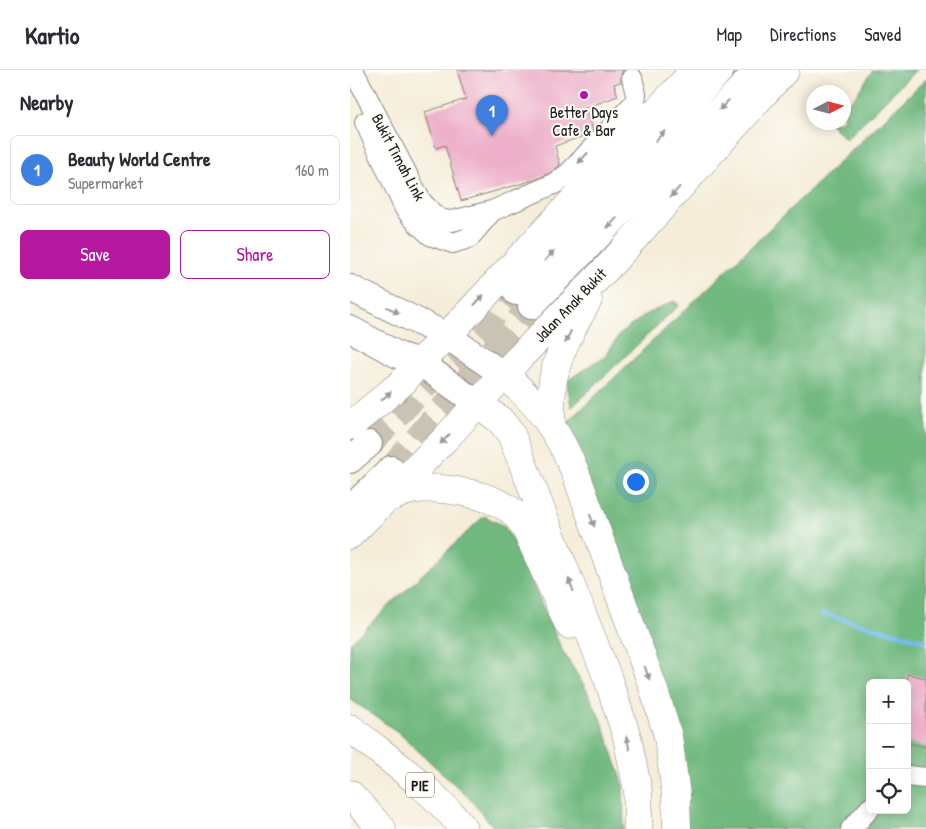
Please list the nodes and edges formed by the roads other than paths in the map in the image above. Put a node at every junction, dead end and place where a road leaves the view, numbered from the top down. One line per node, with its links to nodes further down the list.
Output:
1 (354, 70): 8 (street, Bukit Timah Link)
2 (695, 70): 14 (highway, one-way to 2)
3 (721, 70): 4 (main road, Jalan Anak Bukit, one-way to 3)
4 (758, 70)
5 (785, 70): 11 (highway, Jalan Anak Bukit, one-way to 11)
6 (632, 78): 10 (street, Bukit Timah Link, one-way to 10)
7 (350, 91): 8 (street, Bukit Timah Link)
8 (378, 134): 9 (street, Bukit Timah Link)
9 (413, 205): 10 (street, Bukit Timah Link); 10 (street, Bukit Timah Link)
10 (492, 211)
11 (610, 265): 16 (highway, Jalan Anak Bukit); 18 (highway, one-way to 18)
12 (350, 288): 14 (main road, one-way to 14)
13 (350, 329): 15 (main road)
14 (447, 336): 15 (highway); 16 (main road)
15 (419, 362): 17 (main road); 19 (highway, one-way to 15)
16 (504, 375): 17 (highway, Jalan Anak Bukit); 18 (highway)
17 (478, 404): 21 (highway, Jalan Anak Bukit, one-way to 21); 24 (highway, one-way to 17)
18 (551, 423): 33 (highway, one-way to 33)
19 (356, 443)
20 (391, 469): 22 (main road)
21 (384, 500): 23 (highway, Jalan Anak Bukit); 24 (highway)
22 (350, 509)
23 (350, 534)
24 (608, 679): 32 (highway, one-way to 24)
25 (350, 728): 31 (highway, PIE)
26 (911, 776): 27 (street)
27 (926, 778)
28 (350, 794): 30 (highway)
29 (866, 812): 34 (street)
30 (382, 829)
31 (464, 829)
32 (638, 829)
33 (676, 829)
34 (851, 829)

